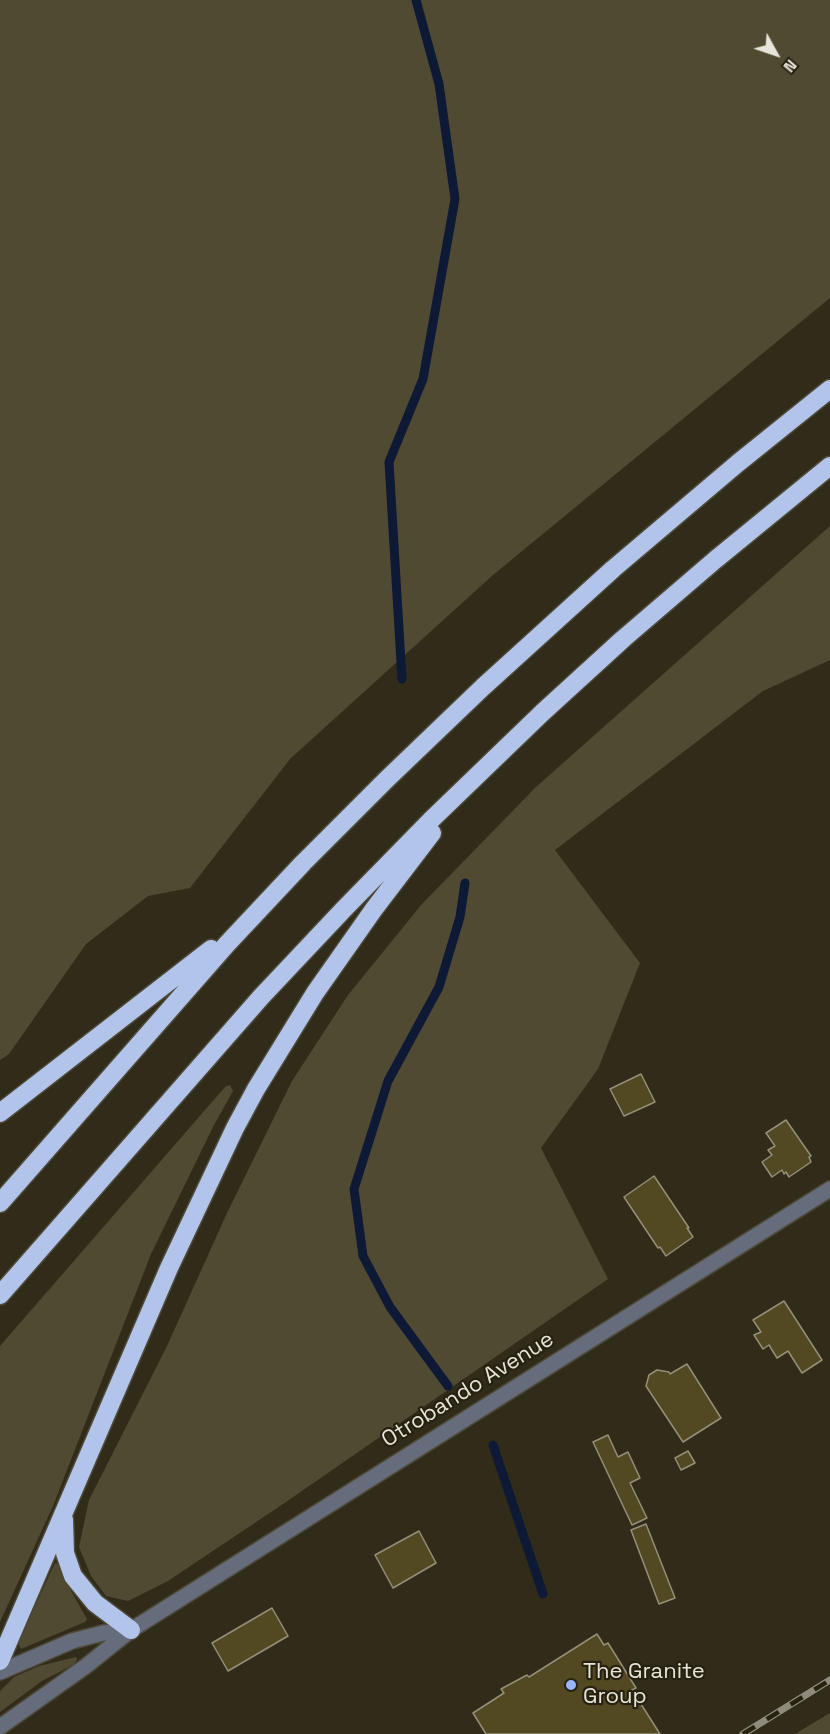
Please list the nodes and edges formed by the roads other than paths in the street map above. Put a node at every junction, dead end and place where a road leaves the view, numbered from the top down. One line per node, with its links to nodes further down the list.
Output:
1 (830, 389): 4 (highway)
2 (830, 466): 3 (highway)
3 (492, 760): 8 (highway); 9 (highway)
4 (253, 916): 5 (highway); 7 (highway)
5 (0, 1113)
6 (830, 1189): 10 (street, Otrobando Avenue)
7 (0, 1203)
8 (0, 1295)
9 (64, 1511): 10 (highway); 11 (highway)
10 (131, 1630): 12 (street, Otrobando Avenue); 13 (street, Otrobando Avenue)
11 (0, 1660)
12 (0, 1672)
13 (0, 1727)

